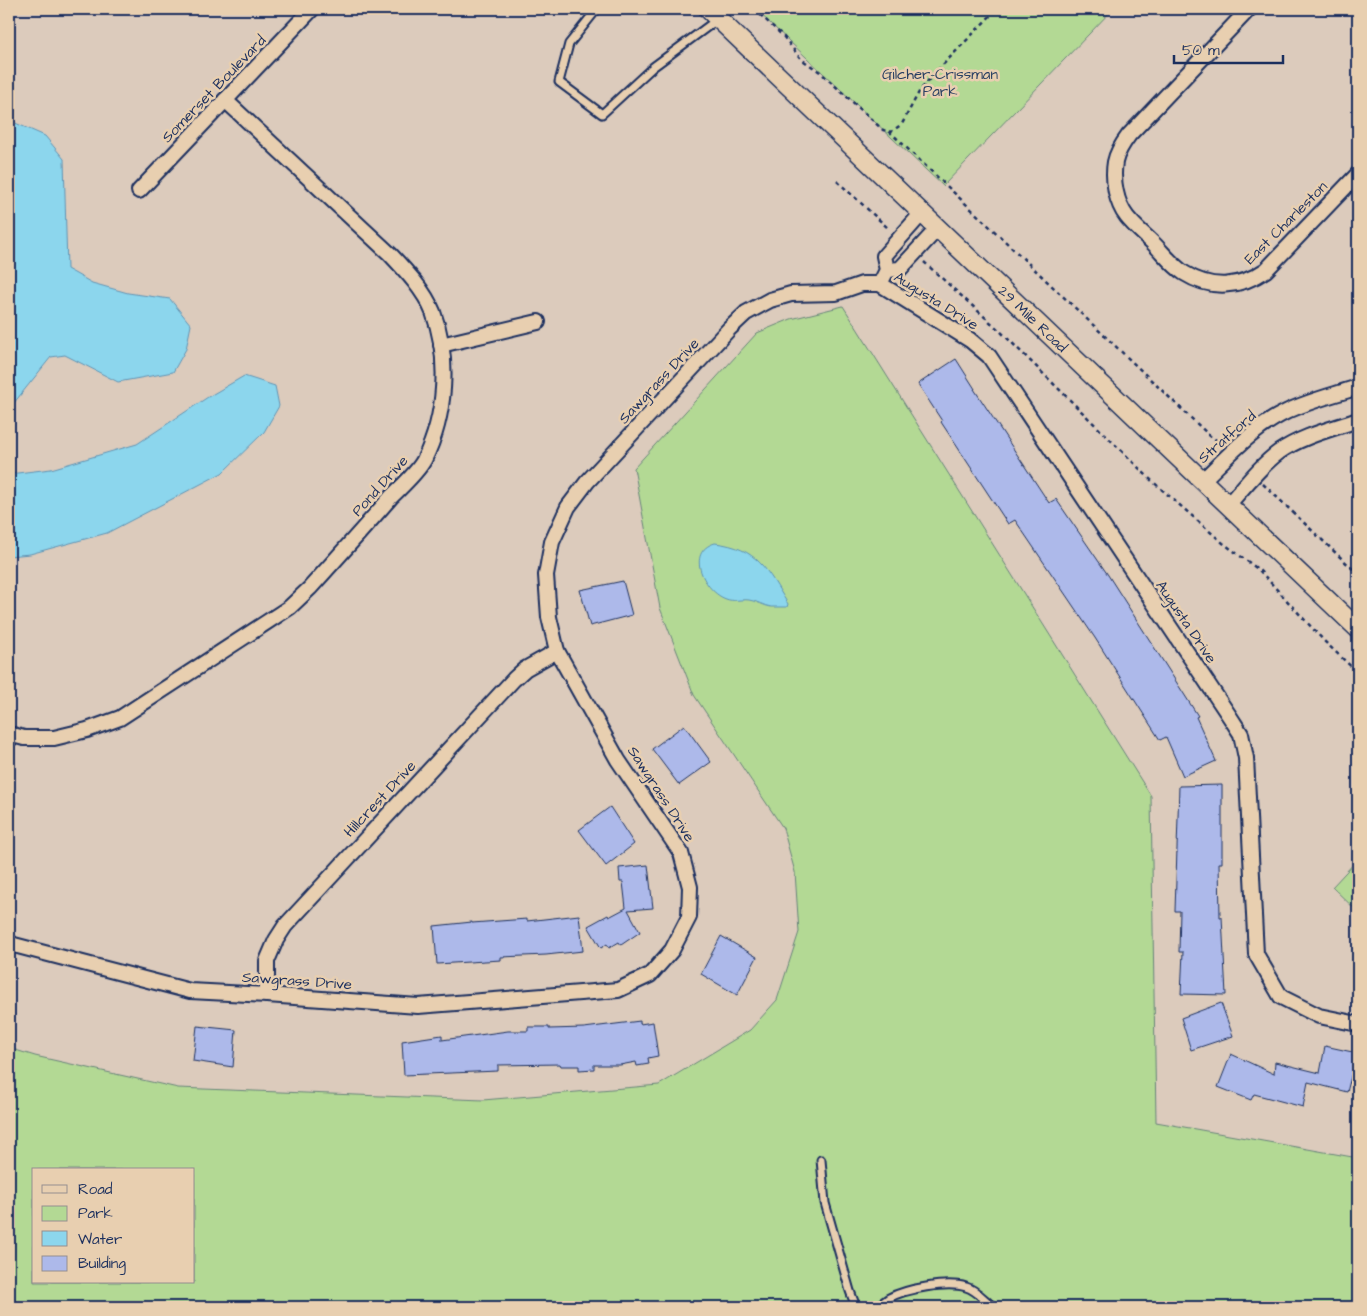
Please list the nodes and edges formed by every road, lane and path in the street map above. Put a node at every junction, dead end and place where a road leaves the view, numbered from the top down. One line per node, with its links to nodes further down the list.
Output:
1 (312, 9): 7 (street, Somerset Boulevard)
2 (597, 9): 6 (lane)
3 (754, 9): 8 (path)
4 (997, 9): 8 (path)
5 (1249, 9): 9 (street, East Charleston)
6 (713, 14): 12 (street, 29 Mile Road)
7 (225, 100): 11 (street, Somerset Boulevard); 19 (street, Pond Drive)
8 (889, 131): 22 (path)
9 (1358, 174)
10 (836, 181): 14 (path)
11 (139, 191)
12 (922, 213): 13 (street, 29 Mile Road); 14 (street, Augusta Drive)
13 (938, 228): 15 (street, Augusta Drive); 24 (street, 29 Mile Road)
14 (899, 239): 16 (street, Augusta Drive)
15 (914, 253): 16 (street, Augusta Drive); 29 (path)
16 (887, 270): 17 (street, Augusta Drive)
17 (880, 284): 28 (street, Sawgrass Drive); 33 (street, Augusta Drive)
18 (538, 322): 19 (street)
19 (441, 345): 30 (street, Pond Drive)
20 (1358, 387): 22 (street, Stratford)
21 (1358, 420): 23 (street)
22 (1231, 453): 24 (street, Stratford)
23 (1255, 476): 25 (street); 26 (path)
24 (1203, 480): 25 (street, 29 Mile Road)
25 (1228, 505): 27 (street, 29 Mile Road)
26 (1358, 574)
27 (1358, 629)
28 (557, 651): 32 (street, Hillcrest Drive); 32 (street, Sawgrass Drive)
29 (1358, 673)
30 (9, 734)
31 (9, 942): 32 (street, Sawgrass Drive)
32 (267, 995)
33 (1358, 1024)
34 (821, 1160): 35 (lane)
35 (856, 1307)
36 (876, 1307): 37 (lane)
37 (994, 1307)

